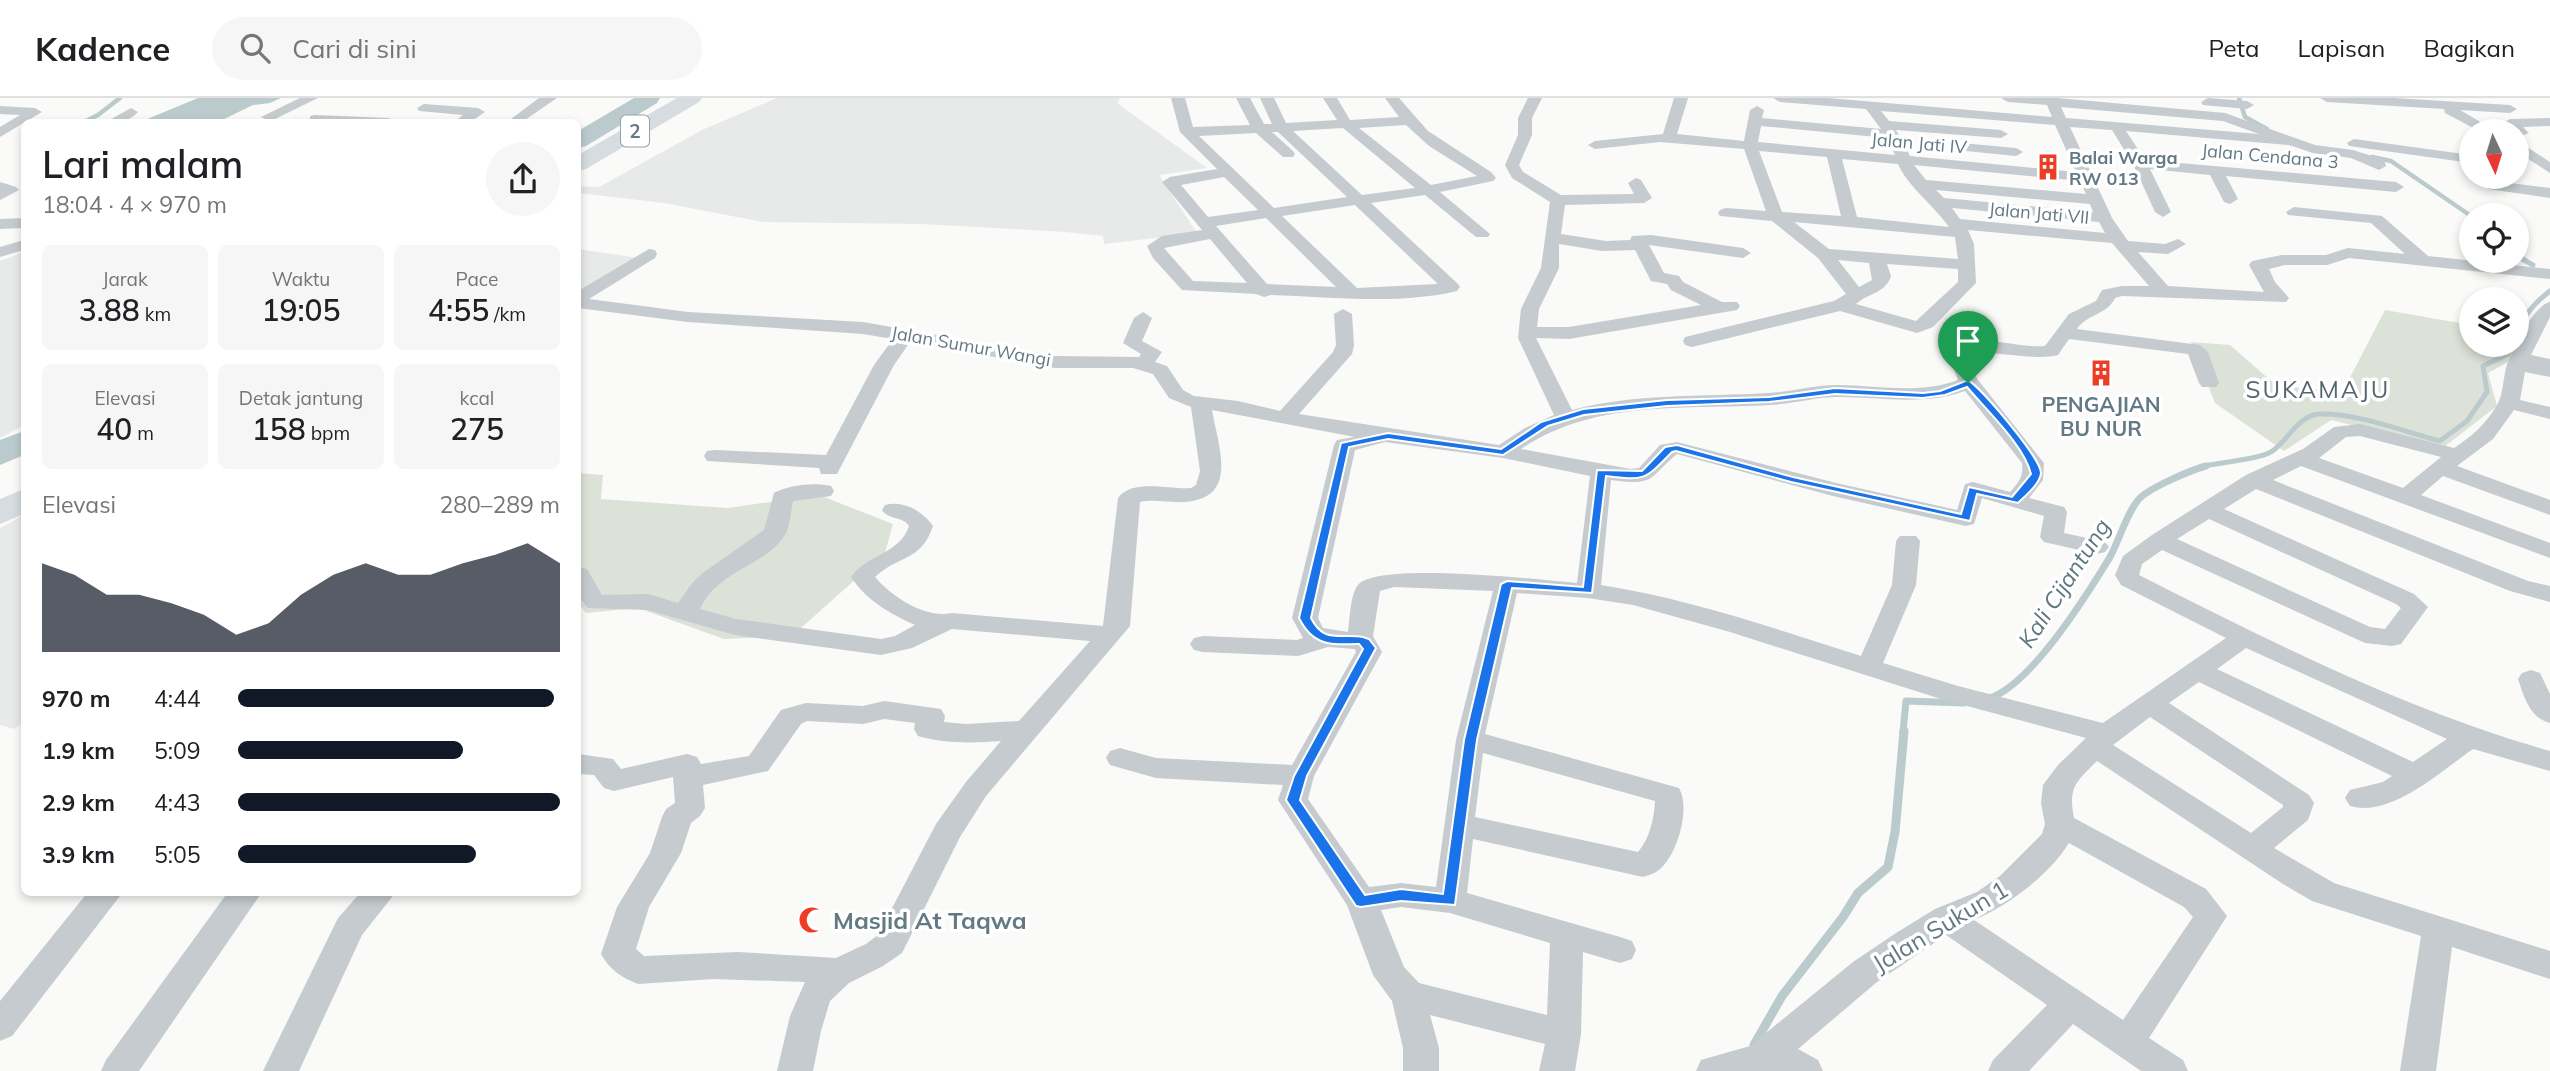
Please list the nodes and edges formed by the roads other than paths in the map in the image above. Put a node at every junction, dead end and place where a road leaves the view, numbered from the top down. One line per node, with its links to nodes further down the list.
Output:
1 (19, 98): 26 (street)
2 (311, 98): 28 (street)
3 (446, 98): 33 (street)
4 (550, 98): 40 (street)
5 (678, 98): 67 (highway, 2)
6 (692, 98): 74 (highway, 2)
7 (1178, 98): 53 (street)
8 (1243, 98): 51 (street)
9 (1267, 98): 50 (street)
10 (1330, 98): 48 (street)
11 (1392, 98): 43 (street)
12 (1535, 98): 95 (street)
13 (1681, 98): 57 (street)
14 (1780, 98): 20 (street)
15 (2008, 98): 21 (street)
16 (2166, 98): 22 (street)
17 (2327, 98): 23 (street); 32 (street)
18 (2428, 98): 30 (street)
19 (2497, 98): 27 (street)
20 (1832, 100): 25 (street)
21 (2051, 100): 29 (street); 44 (street)
22 (2202, 100): 29 (street)
23 (2379, 100): 30 (street)
24 (2245, 102): 29 (street)
25 (1870, 105): 35 (street); 54 (street)
26 (0, 107): 36 (street)
27 (2510, 109): 30 (street); 46 (street)
28 (285, 110): 34 (street); 38 (street)
29 (2224, 110): 60 (street)
30 (2451, 110): 41 (street)
31 (131, 112): 37 (street)
32 (2351, 114)
33 (410, 115): 39 (street)
34 (268, 117)
35 (2003, 117): 44 (street); 55 (street)
36 (23, 119)
37 (118, 119)
38 (315, 119)
39 (466, 119)
40 (518, 119)
41 (2466, 119)
42 (21, 120): 52 (street)
43 (1406, 121): 48 (street); 91 (street)
44 (2061, 121): 49 (street); 83 (street)
45 (2529, 122): 46 (street)
46 (2533, 122): 47 (street)
47 (2550, 122)
48 (1346, 124): 50 (street); 91 (street)
49 (2116, 126): 60 (street); 76 (street)
50 (1281, 127): 51 (street); 97 (street)
51 (1259, 128): 53 (street); 97 (street)
52 (0, 132)
53 (1187, 132): 82 (street)
54 (1891, 133): 55 (street); 63 (street); 65 (street); 73 (street)
55 (2009, 134): 65 (street)
56 (2375, 136): 64 (street)
57 (1669, 138): 62 (street, Jalan Jati IV); 63 (street, Jalan Jati IV)
58 (0, 139): 59 (street)
59 (21, 139)
60 (2291, 141): 72 (street)
61 (2351, 143): 70 (street)
62 (1595, 145)
63 (1750, 146): 68 (street, Jalan Jati IV); 103 (street)
64 (2459, 146)
65 (2016, 152): 81 (street)
66 (2529, 153): 71 (street)
67 (581, 154)
68 (1834, 155): 73 (street, Jalan Jati IV); 105 (street)
69 (2529, 156): 71 (street)
70 (2459, 157)
71 (2535, 157): 79 (street)
72 (2300, 159)
73 (1903, 160): 81 (street, Jalan Jati IV); 87 (street)
74 (581, 162)
75 (2415, 163): 78 (street)
76 (2140, 164): 80 (street, Jalan Cendana 3); 99 (street)
77 (2529, 167): 79 (street)
78 (2459, 168)
79 (2550, 169)
80 (2216, 170): 89 (street, Jalan Cendana 3); 94 (street)
81 (2022, 171): 83 (street, Jalan Jati IV)
82 (1226, 172): 101 (street); 108 (street)
83 (2084, 177): 96 (street)
84 (2529, 178): 85 (street)
85 (2550, 180)
86 (1636, 183): 95 (street)
87 (1919, 184): 96 (street); 98 (street)
88 (0, 187): 93 (street)
89 (2396, 187)
90 (2517, 189): 92 (street)
91 (1430, 190): 97 (street); 110 (street)
92 (2550, 193)
93 (0, 195)
94 (2230, 199)
95 (1558, 200): 111 (street)
96 (2095, 200): 104 (street)
97 (1350, 201): 101 (street); 128 (street)
98 (1939, 202): 104 (street); 109 (street)
99 (2163, 212)
100 (2294, 212): 123 (street)
101 (1269, 213): 108 (street); 128 (street)
102 (1726, 213): 103 (street, Jalan Jati VII)
103 (1775, 215): 105 (street, Jalan Jati VII); 121 (street)
104 (2104, 219): 113 (street)
105 (1850, 221): 109 (street, Jalan Jati VII)
106 (21, 223): 107 (street)
107 (0, 224)
108 (1211, 228): 127 (street); 127 (street)
109 (1959, 229): 113 (street, Jalan Jati VII); 124 (street)
110 (1482, 234)
111 (1552, 238): 116 (street); 136 (street)
112 (0, 243): 115 (street)
113 (2120, 243): 114 (street, Jalan Jati VII); 126 (street)
114 (2178, 244)
115 (21, 245)
116 (1641, 245): 119 (street); 136 (street)
117 (21, 246): 118 (street)
118 (0, 252)
119 (1743, 253)
120 (649, 254): 129 (street)
121 (1824, 254): 122 (street); 130 (street)
122 (1876, 256): 124 (street); 130 (street)
123 (2422, 260): 125 (street); 126 (street)
124 (1968, 265): 130 (street)
125 (2543, 273)
126 (2163, 291): 137 (street)
127 (1264, 292): 128 (street)
128 (1352, 293)
129 (581, 299)
130 (1848, 299): 139 (street)
131 (581, 301): 138 (street, Jalan Sumur Wangi)
132 (2550, 307): 135 (street)
133 (1343, 314): 149 (street)
134 (1143, 318): 140 (street)
135 (2544, 327): 141 (street)
136 (1527, 332): 148 (street)
137 (2065, 333): 143 (street); 144 (street)
138 (906, 334): 140 (street, Jalan Sumur Wangi); 156 (street)
139 (1692, 341)
140 (1143, 364): 145 (street)
141 (2550, 365)
142 (2550, 371): 146 (street)
143 (1968, 383): 148 (street); 161 (street)
144 (2210, 383)
145 (1201, 404): 149 (street); 177 (street)
146 (2509, 404): 147 (street); 154 (street)
147 (2550, 413)
148 (1565, 416): 151 (street)
149 (1285, 418): 150 (street)
150 (1388, 436): 151 (street); 179 (street)
151 (1503, 452): 155 (street)
152 (715, 456): 156 (street)
153 (2301, 459): 154 (street); 157 (street); 159 (street)
154 (2451, 462): 159 (street); 163 (street)
155 (1601, 472): 161 (street); 174 (street)
156 (828, 474): 175 (street)
157 (2254, 480): 164 (street); 173 (street)
158 (21, 487): 160 (highway)
159 (2406, 497): 170 (street)
160 (0, 499)
161 (2014, 501): 169 (street)
162 (21, 502): 166 (highway)
163 (2550, 508)
164 (2206, 509): 167 (street); 167 (street)
165 (893, 510): 176 (street)
166 (0, 513)
167 (2160, 540): 178 (street)
168 (1908, 541): 182 (street)
169 (2097, 547)
170 (2550, 551)
171 (581, 579): 175 (street)
172 (1507, 584): 174 (street); 180 (street); 189 (street)
173 (2546, 588)
174 (1588, 591): 182 (street)
175 (686, 613): 176 (street)
176 (936, 625): 177 (street)
177 (1111, 635): 187 (street)
178 (2244, 637): 183 (street); 188 (street)
179 (1326, 639): 180 (street); 181 (street)
180 (1359, 640): 195 (street)
181 (1203, 644)
182 (1867, 668): 190 (street)
183 (2199, 671): 185 (street); 194 (street)
184 (2531, 679): 186 (street)
185 (2149, 703): 190 (street); 200 (street)
186 (2550, 715)
187 (1027, 730): 196 (street); 211 (street)
188 (2470, 737): 192 (street); 194 (street)
189 (1470, 740): 199 (street); 199 (street)
190 (2101, 741): 198 (street); 200 (street)
191 (1120, 758): 195 (street)
192 (2550, 761)
193 (581, 764): 196 (street)
194 (2414, 775): 197 (street)
195 (1300, 776): 204 (street)
196 (689, 777): 211 (street)
197 (2360, 798)
198 (2060, 824): 206 (street, Jalan Sukun 1); 216 (street)
199 (1460, 825): 205 (street)
200 (2252, 849): 207 (street)
201 (104, 896): 214 (street)
202 (243, 896): 218 (street)
203 (376, 896): 219 (street)
204 (1361, 901): 205 (street); 212 (street)
205 (1450, 901): 208 (street)
206 (1946, 918): 213 (street); 217 (street, Jalan Sukun 1)
207 (2438, 929): 210 (street); 226 (street)
208 (1567, 934): 209 (street); 215 (street)
209 (1620, 950)
210 (2550, 965)
211 (837, 972): 220 (street)
212 (1408, 995): 215 (street); 221 (street)
213 (2070, 1004): 216 (street); 224 (street)
214 (0, 1026)
215 (1564, 1034): 222 (street)
216 (2127, 1042): 225 (street)
217 (1747, 1061): 223 (street)
218 (119, 1071)
219 (281, 1071)
220 (795, 1071)
221 (1421, 1071)
222 (1557, 1071)
223 (1805, 1071)
224 (2006, 1071)
225 (2170, 1071)
226 (2418, 1071)

